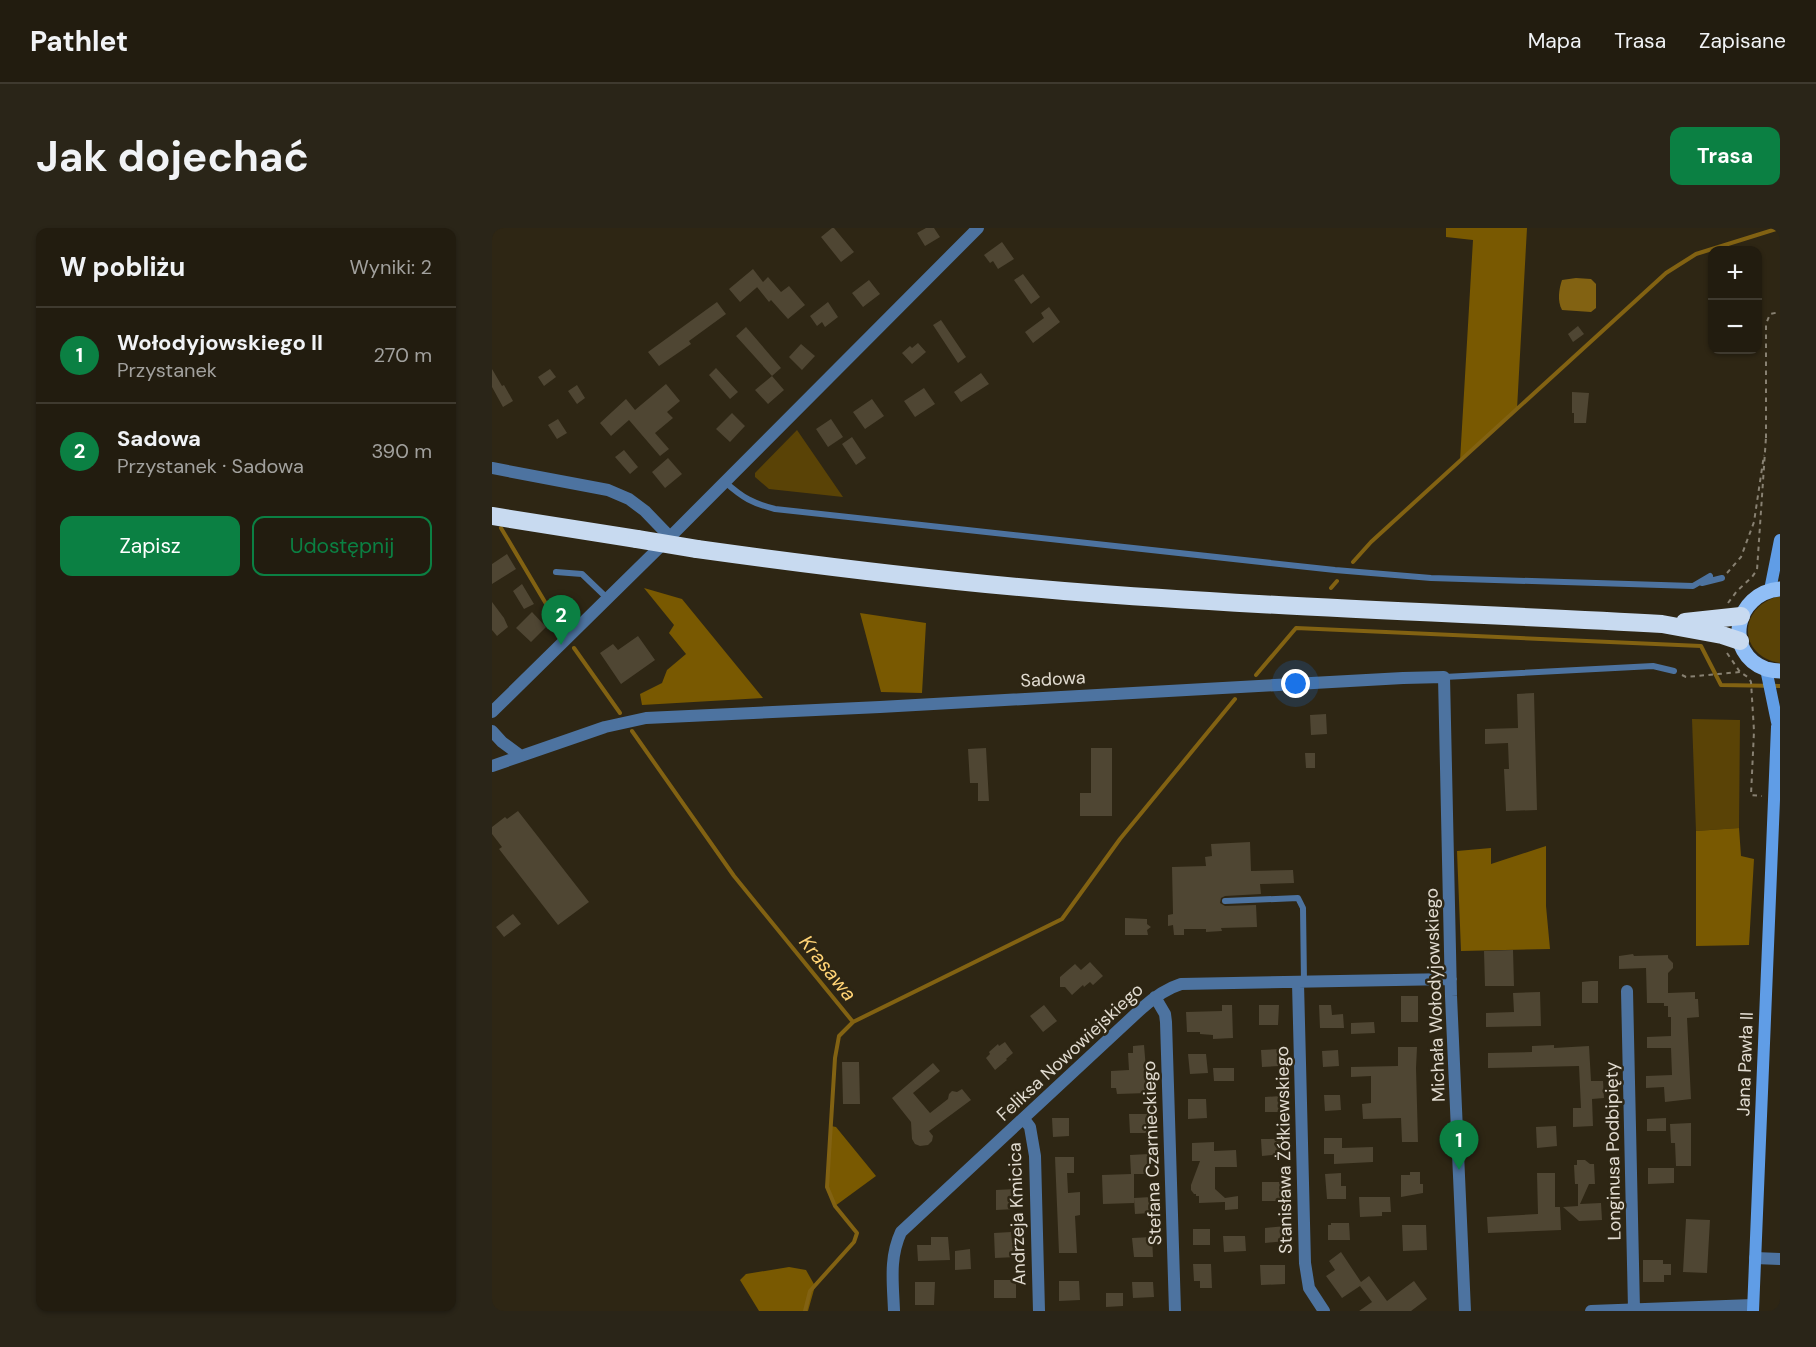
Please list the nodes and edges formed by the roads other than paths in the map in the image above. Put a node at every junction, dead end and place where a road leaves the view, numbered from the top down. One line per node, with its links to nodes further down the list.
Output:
1 (978, 228): 3 (street)
2 (492, 468): 5 (street)
3 (725, 482): 5 (street); 10 (lane)
4 (492, 516): 14 (highway, bridge)
5 (670, 537): 12 (street)
6 (1780, 540): 11 (main road)
7 (556, 572): 12 (lane)
8 (1710, 576): 10 (lane)
9 (1722, 578): 10 (lane)
10 (1694, 586)
11 (1775, 589): 13 (main road)
12 (608, 598): 19 (street)
13 (1742, 616): 14 (highway); 15 (main road)
14 (1721, 627): 15 (highway)
15 (1740, 641): 18 (main road)
16 (1674, 671): 17 (lane)
17 (1444, 677): 22 (street, Sadowa); 25 (street, Michała Wołodyjowskiego)
18 (1771, 678): 20 (main road, Jana Pawła II)
19 (492, 712)
20 (1778, 718): 30 (main road, Jana Pawła II)
21 (492, 731): 22 (street)
22 (521, 756): 23 (street, Sadowa)
23 (492, 766)
24 (1225, 901): 26 (lane)
25 (1451, 979): 26 (street, Feliksa Nowowiejskiego); 38 (street, Michała Wołodyjowskiego)
26 (1301, 983): 28 (street, Feliksa Nowowiejskiego); 37 (street, Stanisława Żółkiewskiego)
27 (1627, 991): 33 (street, Longinusa Podbipięty)
28 (1155, 997): 29 (street, Feliksa Nowowiejskiego); 36 (street, Stefana Czarnieckiego)
29 (1024, 1119): 34 (street, Feliksa Nowowiejskiego); 35 (street, Andrzeja Kmicica)
30 (1755, 1258): 31 (street); 32 (main road, Jana Pawła II)
31 (1780, 1259)
32 (1753, 1308): 33 (street)
33 (1634, 1309): 39 (street)
34 (894, 1311)
35 (1039, 1311)
36 (1174, 1311)
37 (1324, 1311)
38 (1465, 1311)
39 (1591, 1311)

